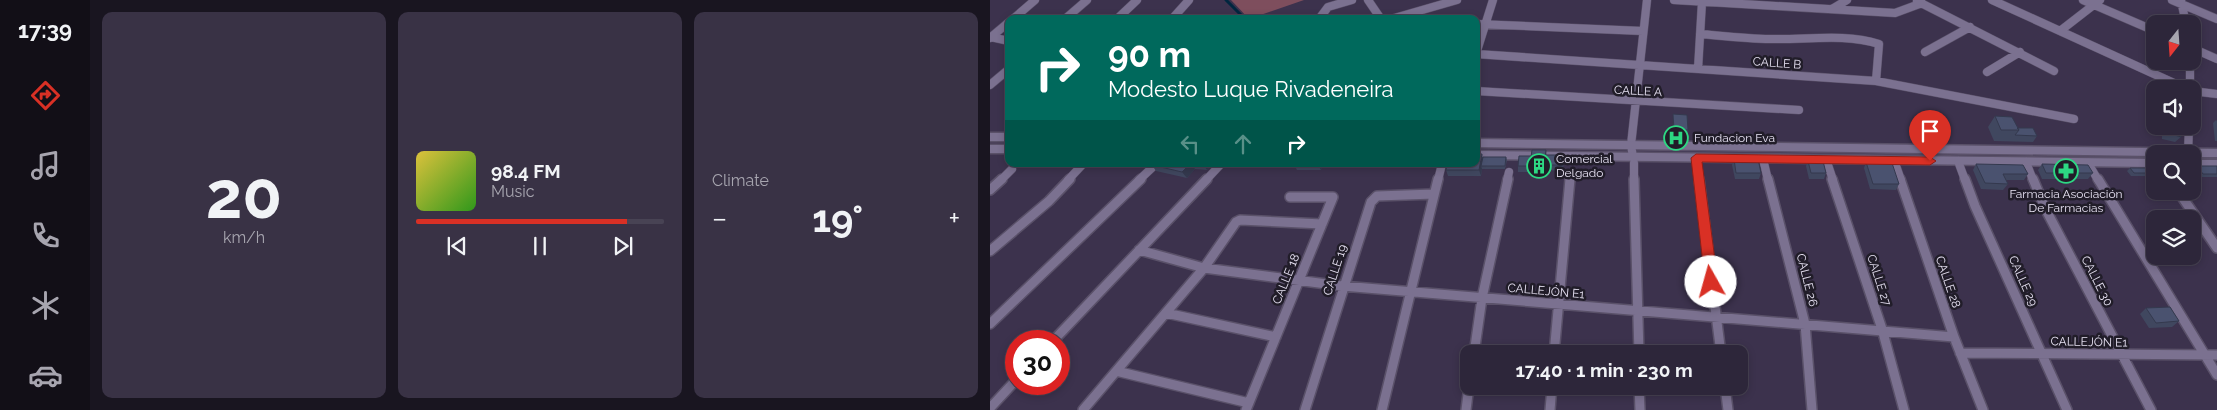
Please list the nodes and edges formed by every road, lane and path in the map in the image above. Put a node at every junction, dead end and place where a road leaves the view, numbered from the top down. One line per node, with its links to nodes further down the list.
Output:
1 (1035, 0): 20 (street)
2 (1087, 0): 21 (street)
3 (1137, 0): 22 (street)
4 (1189, 0): 23 (street)
5 (1352, 0): 24 (street)
6 (1368, 0): 25 (street)
7 (1457, 0): 26 (street)
8 (1493, 0): 30 (street)
9 (1646, 0): 34 (street)
10 (1674, 0): 15 (street)
11 (1848, 0): 19 (street)
12 (1992, 0): 35 (street)
13 (2083, 0): 17 (street)
14 (2172, 0): 18 (street)
15 (1704, 1): 19 (street); 36 (street)
16 (1918, 2): 19 (street); 33 (street)
17 (2097, 2): 32 (street); 35 (street)
18 (2182, 2): 27 (street); 28 (street)
19 (1832, 9)
20 (1017, 15)
21 (1070, 15)
22 (1121, 15)
23 (1176, 15)
24 (1322, 15)
25 (1378, 15)
26 (1404, 15)
27 (2184, 15)
28 (2217, 19)
29 (1480, 24): 30 (street)
30 (1486, 24): 34 (street); 39 (street)
31 (1005, 25): 37 (street)
32 (2146, 26)
33 (1970, 27): 40 (street); 41 (street)
34 (1643, 31): 45 (street)
35 (2060, 31): 50 (street)
36 (1700, 34): 46 (street); 51 (street)
37 (990, 37): 38 (street)
38 (1005, 40)
39 (1480, 42)
40 (1925, 52)
41 (2020, 52): 47 (street); 49 (street)
42 (2201, 52): 44 (street)
43 (1480, 54): 45 (street, CALLE B)
44 (2217, 59)
45 (1639, 65): 46 (street, CALLE B); 56 (street)
46 (1698, 69): 51 (street, CALLE B)
47 (2054, 71)
48 (1005, 72): 52 (street)
49 (1987, 72)
50 (2170, 80)
51 (1876, 81): 58 (street, CALLE B)
52 (990, 85)
53 (2201, 91): 55 (street)
54 (1480, 92): 56 (street, CALLE A)
55 (2217, 94)
56 (1635, 102): 57 (street, CALLE A); 63 (street)
57 (1799, 110)
58 (2074, 119)
59 (990, 136): 60 (street)
60 (1005, 137)
61 (1480, 143): 62 (street)
62 (1558, 144): 63 (street); 73 (street)
63 (1630, 145): 64 (street); 77 (street)
64 (1687, 146): 67 (street); 74 (street)
65 (990, 149): 66 (street)
66 (1005, 149)
67 (2032, 150): 68 (street); 82 (street)
68 (2104, 150): 69 (street); 85 (street)
69 (2146, 153)
70 (2217, 153): 72 (street)
71 (1480, 155): 73 (street)
72 (2201, 155)
73 (1542, 156): 77 (street)
74 (1662, 158): 75 (street); 77 (street)
75 (1696, 158): 76 (street); 111 (street)
76 (1763, 159): 78 (street); 113 (street, CALLE 26)
77 (1633, 160): 109 (street)
78 (1826, 160): 79 (street); 114 (street, CALLE 27)
79 (1894, 160): 81 (street); 116 (street, CALLE 28)
80 (2201, 160): 87 (street)
81 (1958, 161): 82 (street); 123 (street, CALLE 29)
82 (1993, 161): 83 (street)
83 (2026, 162): 84 (street); 124 (street, CALLE 30)
84 (2088, 163): 85 (street); 126 (street)
85 (2107, 163): 86 (street)
86 (2146, 163)
87 (2217, 164)
88 (1080, 167): 102 (street)
89 (1153, 167): 112 (street)
90 (1217, 167): 101 (street)
91 (1441, 167): 96 (street)
92 (1012, 169): 95 (street)
93 (1510, 172): 107 (street)
94 (1570, 176): 108 (street)
95 (990, 190)
96 (1434, 194): 105 (street, CALLE 19); 106 (street)
97 (1290, 197): 99 (street, CALLE 18)
98 (2184, 200): 100 (street)
99 (1322, 224): 103 (street); 104 (street, CALLE 18)
100 (2217, 248)
101 (1139, 250): 103 (street, CALLEJÓN E1); 115 (street)
102 (990, 251)
103 (1204, 268): 104 (street, CALLEJÓN E1); 110 (street)
104 (1299, 280): 105 (street, CALLEJÓN E1); 117 (street, CALLE 18)
105 (1342, 286): 106 (street, CALLEJÓN E1); 137 (street, CALLE 19)
106 (1410, 292): 107 (street, CALLEJÓN E1); 138 (street)
107 (1482, 298): 108 (street, CALLEJÓN E1); 118 (street)
108 (1558, 304): 109 (street, CALLEJÓN E1); 119 (street)
109 (1638, 311): 111 (street, CALLEJÓN E1); 120 (street)
110 (1166, 313): 117 (street); 127 (street)
111 (1716, 317): 113 (street, CALLEJÓN E1); 121 (street)
112 (990, 324)
113 (1805, 324): 114 (street, CALLEJÓN E1); 143 (street, CALLE 26)
114 (1882, 329): 116 (street, CALLEJÓN E1); 144 (street, CALLE 27)
115 (1063, 330)
116 (1954, 337): 122 (street, CALLE 28)
117 (1276, 338): 134 (street, CALLE 18)
118 (1475, 345)
119 (1555, 345)
120 (1639, 345)
121 (1719, 345)
122 (1960, 353): 123 (street, CALLEJÓN E1); 145 (street, CALLE 28)
123 (2042, 354): 124 (street, CALLEJÓN E1); 146 (street, CALLE 29)
124 (2121, 355): 126 (street, CALLEJÓN E1); 147 (street, CALLE 30)
125 (2217, 355): 126 (street, CALLEJÓN E1)
126 (2204, 356): 128 (street)
127 (1116, 372): 134 (street); 136 (street)
128 (2217, 375)
129 (1005, 392): 135 (street)
130 (1468, 395): 139 (street)
131 (1551, 395): 140 (street)
132 (1639, 395): 141 (street)
133 (1726, 395): 142 (street)
134 (1248, 406)
135 (990, 408)
136 (1083, 410)
137 (1304, 410)
138 (1382, 410)
139 (1466, 410)
140 (1550, 410)
141 (1640, 410)
142 (1728, 410)
143 (1812, 410)
144 (1904, 410)
145 (1982, 410)
146 (2068, 410)
147 (2151, 410)

